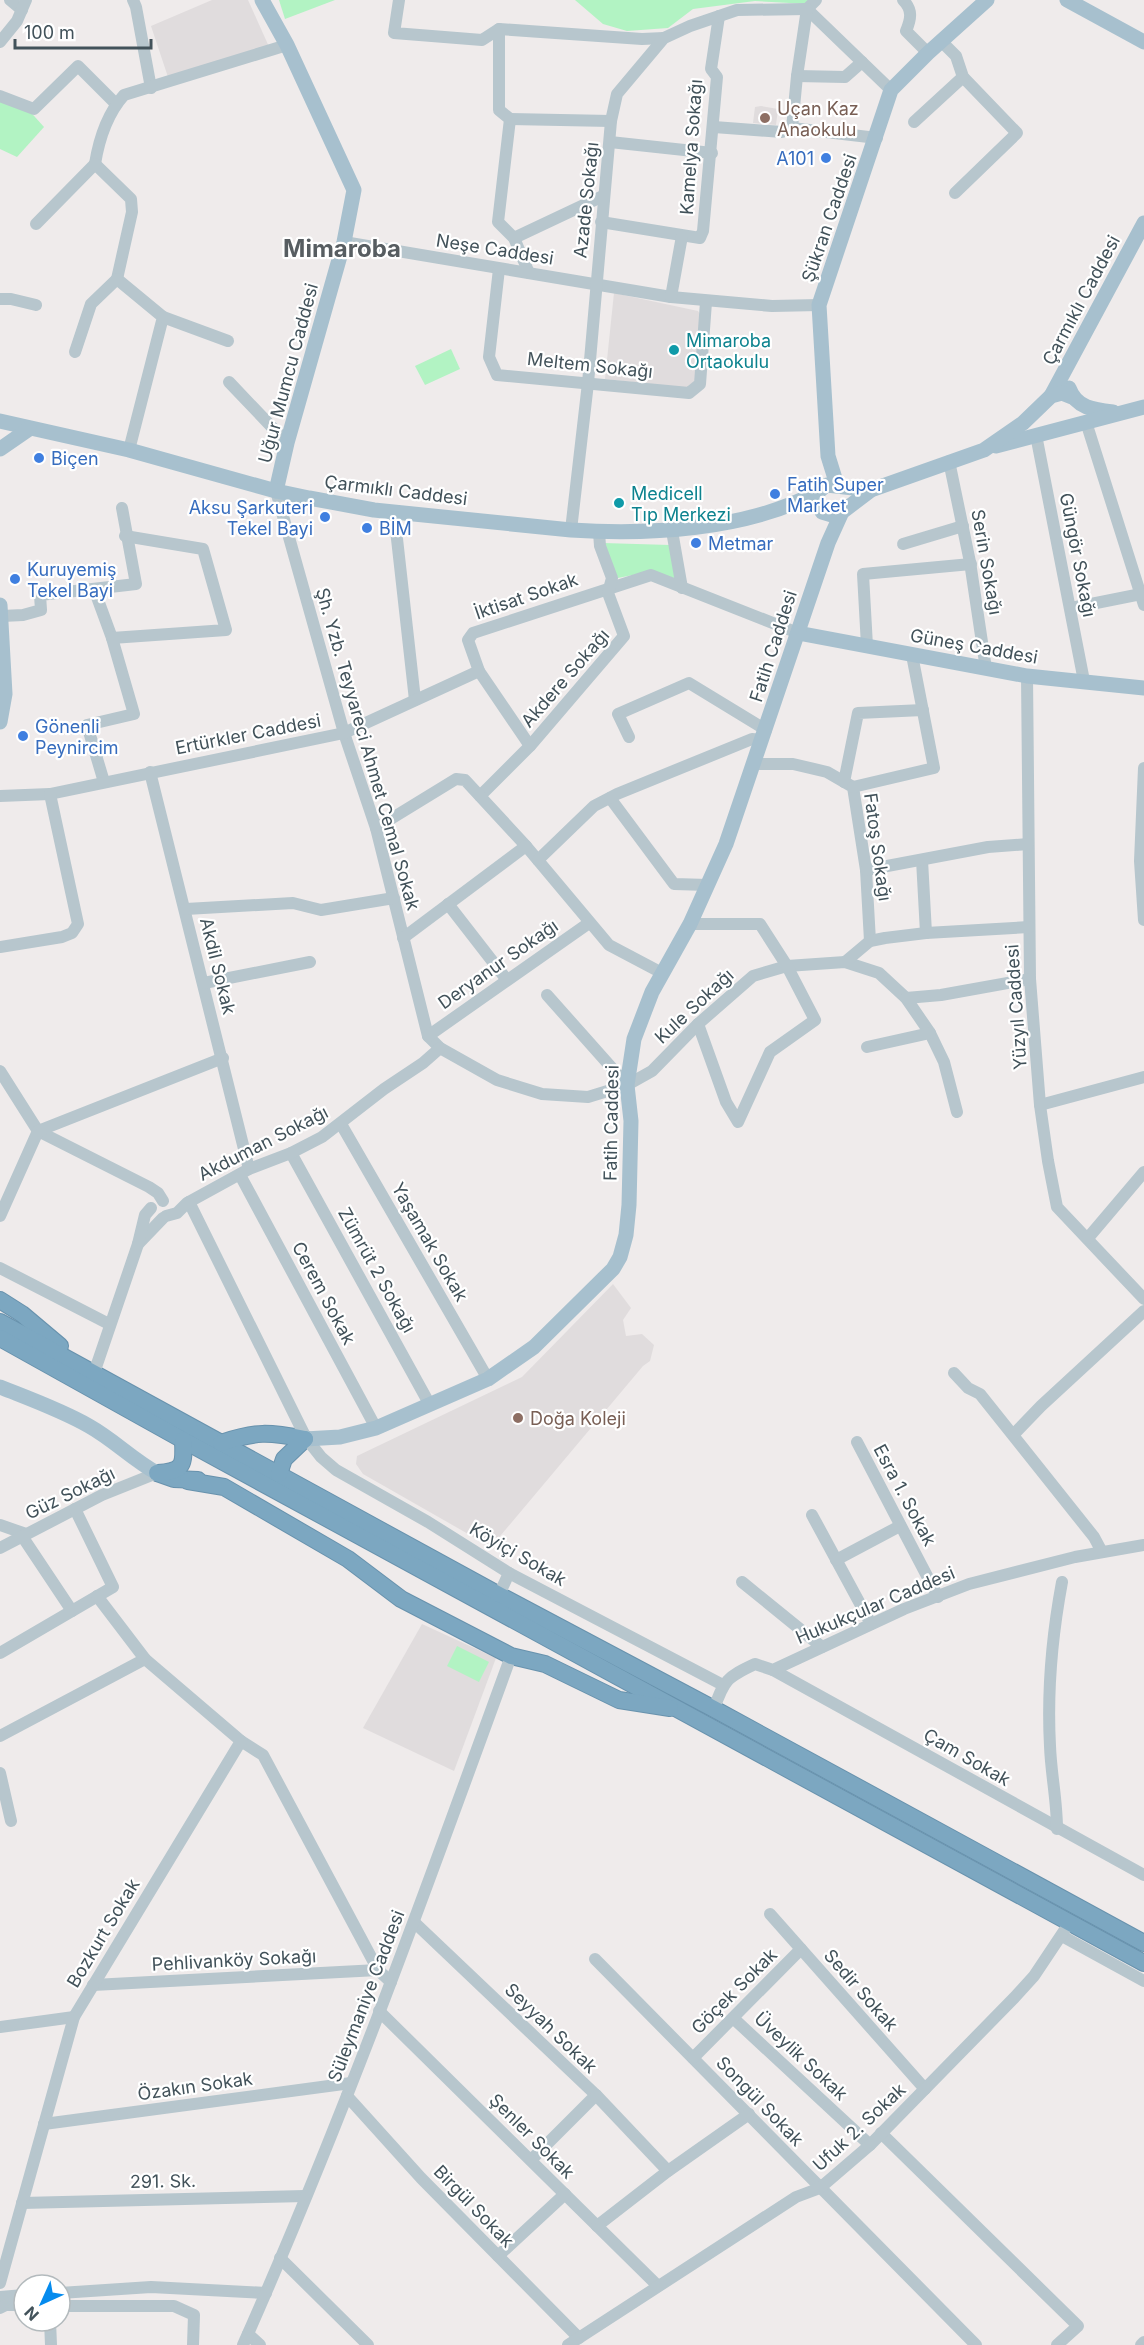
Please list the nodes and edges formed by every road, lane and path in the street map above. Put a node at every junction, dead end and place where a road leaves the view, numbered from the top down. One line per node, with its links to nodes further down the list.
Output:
1 (10, 0): 9 (street)
2 (262, 0): 16 (main road, Uğur Mumcu Caddesi)
3 (399, 0): 11 (street)
4 (903, 0): 17 (street)
5 (987, 0): 13 (main road, Şükran Caddesi)
6 (1067, 0): 15 (main road)
7 (137, 2): 21 (street)
8 (812, 4): 10 (street, Azade Sokağı); 18 (street); 19 (street)
9 (24, 5): 14 (street)
10 (719, 16): 12 (street, Azade Sokağı); 28 (street, Kamelya Sokağı)
11 (500, 29): 12 (street); 25 (street)
12 (664, 38): 26 (street, Azade Sokağı)
13 (941, 41): 17 (main road, Şükran Caddesi); 20 (street)
14 (0, 42)
15 (1144, 42)
16 (288, 45): 21 (street); 41 (main road, Uğur Mumcu Caddesi)
17 (928, 53): 22 (main road, Şükran Caddesi)
18 (862, 62): 19 (street); 22 (street)
19 (797, 76): 29 (street)
20 (963, 77): 27 (street); 34 (street)
21 (151, 88): 24 (street)
22 (891, 90): 30 (main road, Şükran Caddesi)
23 (0, 96): 24 (street)
24 (116, 104): 33 (street)
25 (510, 119): 26 (street); 40 (street)
26 (611, 121): 31 (street, Azade Sokağı)
27 (914, 122)
28 (714, 127): 29 (street); 32 (street, Kamelya Sokağı)
29 (792, 128): 30 (street)
30 (877, 138): 50 (main road, Şükran Caddesi)
31 (610, 142): 32 (street); 35 (street, Azade Sokağı)
32 (712, 153): 39 (street, Kamelya Sokağı)
33 (95, 164): 37 (street); 44 (street)
34 (955, 193)
35 (603, 196): 36 (street, Azade Sokağı); 40 (street)
36 (601, 222): 39 (street); 45 (street, Azade Sokağı)
37 (36, 224)
38 (1144, 224): 54 (main road, Çarmıklı Caddesi)
39 (682, 236): 46 (street, Kamelya Sokağı)
40 (514, 238): 43 (street)
41 (344, 242): 42 (street, Neşe Caddesi); 66 (main road, Uğur Mumcu Caddesi)
42 (499, 269): 43 (street, Neşe Caddesi); 56 (street, Meltem Sokağı)
43 (529, 273): 45 (street, Neşe Caddesi)
44 (117, 279): 51 (street); 53 (street)
45 (596, 284): 46 (street, Neşe Caddesi); 56 (street, Azade Sokağı)
46 (670, 297): 48 (street, Neşe Caddesi)
47 (0, 299): 49 (street)
48 (706, 302): 50 (street, Neşe Caddesi); 56 (street, Meltem Sokağı)
49 (36, 305)
50 (819, 305): 71 (main road, Şükran Caddesi)
51 (162, 317): 52 (street); 68 (street)
52 (228, 341)
53 (75, 352)
54 (1070, 363): 57 (main road, Çarmıklı Caddesi); 58 (main road)
55 (229, 382): 66 (street)
56 (588, 383): 80 (street, Azade Sokağı)
57 (1049, 398): 58 (main road); 63 (main road); 69 (main road, Çarmıklı Caddesi)
58 (1074, 399): 60 (main road); 63 (main road)
59 (1144, 407): 60 (main road)
60 (1122, 413): 62 (main road)
61 (2, 422): 64 (main road, Çarmıklı Caddesi)
62 (1086, 422): 63 (main road); 90 (street)
63 (1065, 427): 65 (main road)
64 (29, 429): 67 (main road); 68 (main road, Çarmıklı Caddesi)
65 (1036, 435): 69 (main road); 91 (street, Güngör Sokağı)
66 (287, 443): 73 (main road, Uğur Mumcu Caddesi)
67 (0, 449)
68 (129, 450): 73 (main road, Çarmıklı Caddesi)
69 (984, 450): 70 (main road, Çarmıklı Caddesi)
70 (950, 461): 72 (main road, Çarmıklı Caddesi); 79 (street, Serin Sokağı)
71 (830, 488): 72 (main road); 74 (main road); 76 (main road); 77 (main road)
72 (871, 490): 77 (main road)
73 (276, 491): 78 (main road, Çarmıklı Caddesi); 105 (street, Şh. Yzb. Teyyareci Ahmet Cemal Sokak)
74 (784, 506): 76 (main road); 81 (main road, Çarmıklı Caddesi)
75 (122, 508): 83 (street)
76 (820, 510): 77 (main road); 84 (main road)
77 (844, 510): 84 (main road, Fatih Caddesi)
78 (394, 512): 80 (main road, Çarmıklı Caddesi); 102 (street)
79 (963, 526): 85 (street); 86 (street, Serin Sokağı)
80 (571, 530): 82 (main road, Çarmıklı Caddesi)
81 (672, 531): 82 (main road, Çarmıklı Caddesi); 88 (street)
82 (599, 532): 87 (street, Akdere Sokağı)
83 (126, 539): 89 (street); 94 (street)
84 (828, 543): 93 (main road, Fatih Caddesi)
85 (903, 544)
86 (971, 564): 95 (street); 97 (street, Serin Sokağı)
87 (610, 586): 88 (street, İktisat Sokak); 98 (street, İktisat Sokak); 108 (street, Akdere Sokağı)
88 (682, 588): 93 (street, İktisat Sokak)
89 (94, 589): 92 (street); 94 (street)
90 (1142, 599): 91 (street)
91 (1071, 608): 100 (street, Güngör Sokağı)
92 (1, 610): 104 (main road)
93 (798, 633): 95 (main road, Güneş Caddesi); 106 (main road, Fatih Caddesi)
94 (112, 638): 112 (street)
95 (867, 646): 96 (main road, Güneş Caddesi)
96 (912, 655): 97 (main road, Güneş Caddesi); 103 (street)
97 (986, 669): 99 (main road, Güneş Caddesi)
98 (479, 671): 102 (street, Ertürkler Caddesi); 108 (street, İktisat Sokak)
99 (1028, 676): 100 (main road, Güneş Caddesi); 119 (street, Yüzyıl Caddesi)
100 (1084, 681): 101 (main road, Güneş Caddesi)
101 (1144, 688)
102 (416, 700): 105 (street, Ertürkler Caddesi)
103 (923, 710): 113 (street); 113 (street)
104 (0, 722)
105 (344, 733): 111 (street, Ertürkler Caddesi); 118 (street, Şh. Yzb. Teyyareci Ahmet Cemal Sokak)
106 (764, 735): 107 (street); 109 (main road, Fatih Caddesi); 117 (street)
107 (629, 737)
108 (530, 746): 116 (street, Akdere Sokağı)
109 (755, 764): 113 (street, Fatoş Sokağı); 124 (main road, Fatih Caddesi)
110 (1144, 768): 128 (street)
111 (150, 772): 112 (street, Ertürkler Caddesi); 127 (street, Akdil Sokak)
112 (104, 782): 115 (street, Ertürkler Caddesi)
113 (848, 785): 123 (street, Fatoş Sokağı)
114 (3, 793): 115 (street, Ertürkler Caddesi)
115 (50, 794): 135 (street)
116 (480, 796): 118 (street); 120 (street)
117 (610, 798): 121 (street); 124 (street)
118 (376, 828): 125 (street, Şh. Yzb. Teyyareci Ahmet Cemal Sokak)
119 (1028, 844): 122 (street); 131 (street, Yüzyıl Caddesi)
120 (526, 846): 121 (street); 126 (street)
121 (538, 860): 129 (street)
122 (922, 860): 123 (street); 132 (street)
123 (866, 870): 134 (street, Fatoş Sokağı)
124 (708, 885): 130 (main road, Fatih Caddesi)
125 (394, 898): 127 (street); 133 (street, Şh. Yzb. Teyyareci Ahmet Cemal Sokak)
126 (447, 904): 133 (street); 141 (street)
127 (186, 909): 142 (street, Akdil Sokak)
128 (1144, 920)
129 (589, 923): 139 (street); 141 (street, Deryanur Sokağı)
130 (690, 924): 138 (street); 139 (main road, Fatih Caddesi)
131 (1029, 927): 132 (street); 140 (street, Yüzyıl Caddesi)
132 (926, 933): 134 (street)
133 (403, 938): 147 (street, Şh. Yzb. Teyyareci Ahmet Cemal Sokak)
134 (870, 941): 137 (street)
135 (0, 946)
136 (310, 962): 142 (street)
137 (845, 962): 138 (street, Kule Sokağı); 144 (street, Kule Sokağı)
138 (787, 966): 145 (street, Kule Sokağı); 145 (street)
139 (662, 973): 153 (main road, Fatih Caddesi)
140 (1030, 979): 144 (street); 154 (street, Yüzyıl Caddesi)
141 (507, 980): 147 (street, Deryanur Sokağı)
142 (204, 983): 150 (street, Akdil Sokak)
143 (547, 995): 153 (street)
144 (906, 998): 146 (street, Kule Sokağı)
145 (698, 1024): 153 (street, Kule Sokağı)
146 (930, 1033): 148 (street); 155 (street, Kule Sokağı)
147 (428, 1036): 149 (street)
148 (867, 1047)
149 (440, 1048): 153 (street, Kule Sokağı); 156 (street, Akduman Sokağı)
150 (223, 1059): 157 (street); 159 (street, Akdil Sokak)
151 (0, 1071): 157 (street)
152 (1144, 1077): 154 (street)
153 (627, 1085): 176 (main road, Fatih Caddesi)
154 (1040, 1105): 165 (street, Yüzyıl Caddesi)
155 (957, 1112)
156 (341, 1124): 158 (street, Akduman Sokağı); 176 (street, Yaşamak Sokak)
157 (38, 1131): 162 (street); 163 (street)
158 (291, 1153): 159 (street, Akduman Sokağı); 178 (street, Zümrüt 2 Sokağı)
159 (244, 1172): 161 (street, Akduman Sokağı); 179 (street, Cerem Sokak)
160 (1144, 1172): 165 (street)
161 (188, 1203): 162 (street, Akduman Sokağı); 164 (street, Akduman Sokağı); 181 (street, Köyiçi Sokak)
162 (158, 1204): 164 (street); 166 (street)
163 (0, 1216)
164 (165, 1217): 166 (street, Akduman Sokağı)
165 (1088, 1238): 168 (street, Yüzyıl Caddesi)
166 (138, 1244): 172 (street)
167 (0, 1268): 172 (street)
168 (1144, 1299)
169 (0, 1300): 175 (highway)
170 (1144, 1311): 180 (street)
171 (0, 1322): 175 (highway)
172 (109, 1324): 175 (street)
173 (0, 1338): 182 (highway)
174 (954, 1372): 180 (street)
175 (93, 1373): 184 (highway)
176 (488, 1378): 178 (main road, Fatih Caddesi)
177 (0, 1387): 186 (main road)
178 (430, 1405): 179 (main road, Fatih Caddesi)
179 (376, 1428): 181 (main road, Fatih Caddesi)
180 (1014, 1434): 196 (street)
181 (305, 1438): 184 (highway); 187 (highway); 198 (street, Köyiçi Sokak)
182 (183, 1440): 185 (highway); 186 (highway)
183 (857, 1442): 192 (street, Esra 1. Sokak)
184 (221, 1443): 187 (highway)
185 (242, 1472): 188 (highway); 213 (highway)
186 (158, 1473): 188 (highway); 189 (street, Güz Sokağı)
187 (279, 1474): 201 (highway)
188 (189, 1481): 208 (highway)
189 (75, 1509): 193 (street, Güz Sokağı); 202 (street)
190 (812, 1515): 197 (street)
191 (0, 1525): 193 (street)
192 (900, 1526): 197 (street); 203 (street, Esra 1. Sokak)
193 (24, 1535): 195 (street, Güz Sokağı); 204 (street)
194 (1144, 1545): 196 (street, Hukukçular Caddesi)
195 (0, 1548)
196 (1102, 1552): 203 (street, Hukukçular Caddesi)
197 (836, 1560): 205 (street)
198 (509, 1573): 201 (street); 211 (street, Köyiçi Sokak)
199 (742, 1582): 206 (street)
200 (1062, 1582): 218 (street)
201 (499, 1595): 212 (highway)
202 (96, 1596): 204 (street); 209 (street)
203 (938, 1597): 205 (street, Hukukçular Caddesi)
204 (72, 1611): 207 (street)
205 (871, 1624): 206 (street, Hukukçular Caddesi)
206 (822, 1647): 210 (street, Hukukçular Caddesi)
207 (0, 1653)
208 (511, 1656): 213 (highway); 221 (street, Süleymaniye Caddesi)
209 (145, 1659): 214 (street); 215 (street)
210 (773, 1670): 211 (street, Hukukçular Caddesi); 218 (street, Çam Sokak)
211 (723, 1685): 212 (street)
212 (714, 1709): 223 (highway)
213 (683, 1711): 222 (highway)
214 (0, 1736)
215 (241, 1741): 227 (street); 230 (street, Bozkurt Sokak)
216 (0, 1773): 217 (street)
217 (11, 1821)
218 (1057, 1829): 219 (street, Çam Sokak)
219 (1144, 1875)
220 (770, 1914): 224 (street, Sedir Sokak)
221 (415, 1923): 229 (street, Süleymaniye Caddesi); 238 (street, Seyyah Sokak)
222 (1066, 1929): 226 (highway); 228 (street); 237 (street, Ufuk 2. Sokak)
223 (1144, 1943)
224 (801, 1949): 233 (street, Göçek Sokak); 237 (street, Sedir Sokak)
225 (596, 1959): 235 (street, Songül Sokak)
226 (1144, 1963)
227 (378, 1970): 229 (street); 230 (street, Pehlivanköy Sokağı)
228 (1144, 1981)
229 (391, 1982): 231 (street, Süleymaniye Caddesi)
230 (93, 1985): 232 (street, Bozkurt Sokak)
231 (379, 2012): 236 (street, Süleymaniye Caddesi); 244 (street, Şenler Sokak)
232 (74, 2018): 234 (street); 241 (street, Bozkurt Sokak)
233 (733, 2018): 235 (street, Göçek Sokak); 243 (street, Üveylik Sokak)
234 (0, 2027)
235 (693, 2058): 240 (street, Songül Sokak)
236 (351, 2083): 239 (street, Süleymaniye Caddesi); 241 (street, Özakın Sokak)
237 (925, 2089): 242 (street, Ufuk 2. Sokak)
238 (596, 2095): 244 (street, Seyyah Sokak); 245 (street)
239 (347, 2096): 248 (street, Süleymaniye Caddesi); 251 (street, Birgül Sokak)
240 (749, 2114): 245 (street); 246 (street, Songül Sokak)
241 (44, 2124): 249 (street, Bozkurt Sokak)
242 (881, 2133): 243 (street, Ufuk 2. Sokak); 265 (street)
243 (870, 2145): 246 (street, Ufuk 2. Sokak)
244 (531, 2160): 247 (street, Şenler Sokak)
245 (668, 2171): 250 (street)
246 (820, 2188): 254 (street, Ufuk 2. Sokak); 264 (street, Songül Sokak)
247 (565, 2194): 250 (street, Şenler Sokak); 251 (street)
248 (305, 2196): 249 (street, 291. Sk.); 252 (street, Süleymaniye Caddesi)
249 (22, 2203): 253 (street, Bozkurt Sokak)
250 (597, 2226): 254 (street, Şenler Sokak)
251 (498, 2256): 259 (street, Birgül Sokak)
252 (280, 2258): 256 (street, Süleymaniye Caddesi); 263 (street)
253 (0, 2283)
254 (658, 2286): 259 (street, Ufuk 2. Sokak)
255 (72, 2292): 256 (street)
256 (266, 2293): 258 (street, Süleymaniye Caddesi)
257 (72, 2306): 261 (street)
258 (246, 2339): 262 (street)
259 (574, 2342)
260 (1144, 2342): 266 (street)
261 (193, 2345)
262 (260, 2345)
263 (368, 2345)
264 (976, 2345)
265 (1057, 2345)
266 (1141, 2345)

